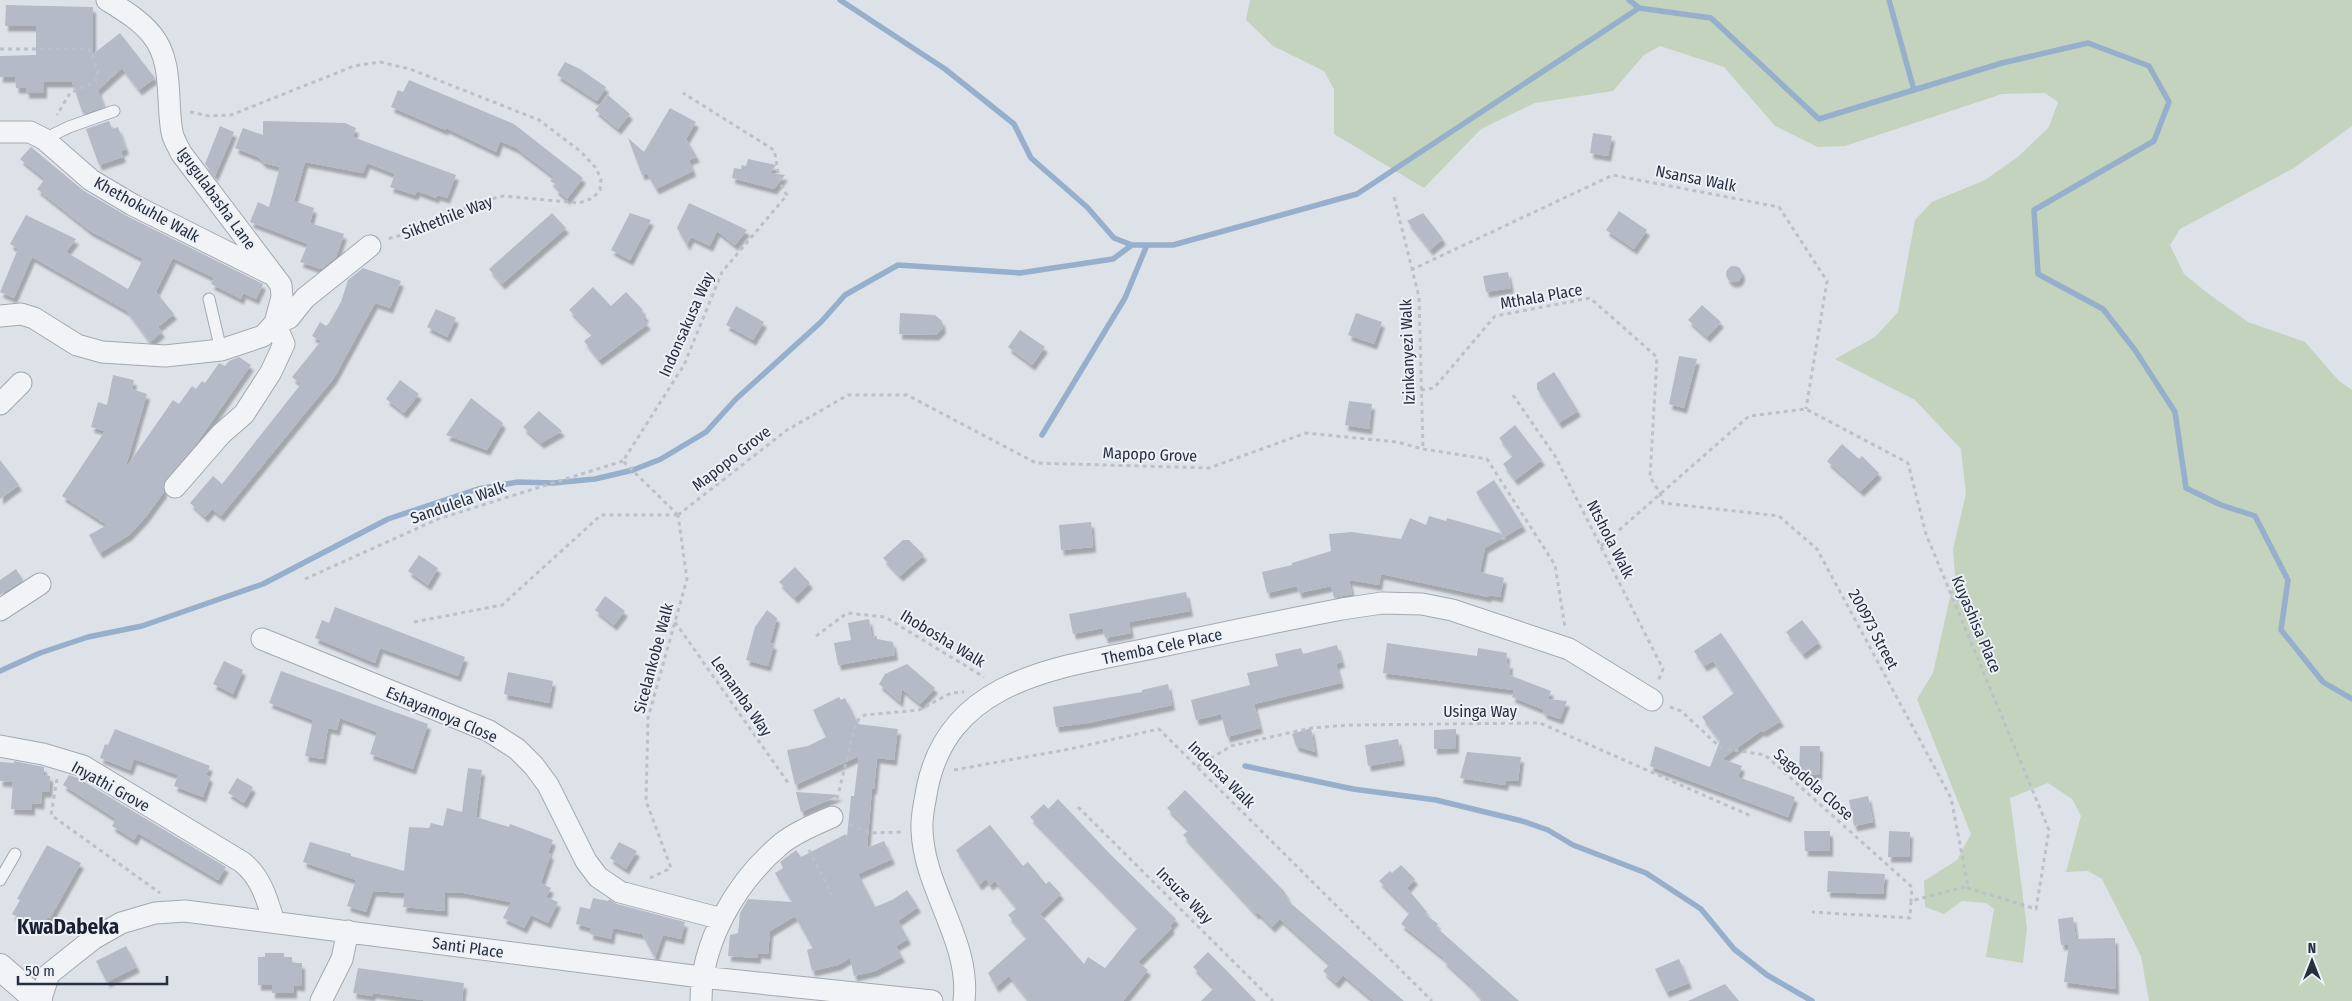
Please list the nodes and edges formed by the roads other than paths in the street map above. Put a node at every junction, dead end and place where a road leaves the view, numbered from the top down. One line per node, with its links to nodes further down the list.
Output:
1 (107, 0): 6 (street, Igugulabasha Lane)
2 (114, 111): 4 (lane)
3 (0, 132): 4 (street, Khethokuhle Walk)
4 (44, 139): 6 (street, Khethokuhle Walk)
5 (370, 246): 9 (street)
6 (272, 274): 9 (street, Igugulabasha Lane)
7 (209, 299): 10 (lane)
8 (0, 316): 10 (street)
9 (275, 323): 10 (street); 13 (street)
10 (221, 350)
11 (21, 383): 12 (street)
12 (0, 404)
13 (175, 486)
14 (40, 584): 15 (street)
15 (0, 610)
16 (262, 639): 22 (street, Eshayamoya Close)
17 (1652, 700): 31 (street, Themba Cele Place)
18 (0, 746): 23 (street, Inyathi Grove)
19 (832, 817): 22 (street)
20 (15, 854): 21 (lane)
21 (0, 880)
22 (722, 919): 26 (street)
23 (274, 922): 24 (street, Santi Place); 27 (street, Santi Place)
24 (348, 931): 26 (street, Santi Place); 28 (street)
25 (0, 967): 27 (street)
26 (701, 977): 29 (street); 30 (street, Santi Place)
27 (39, 1001)
28 (321, 1001)
29 (701, 1001)
30 (932, 1001)
31 (964, 1001)

